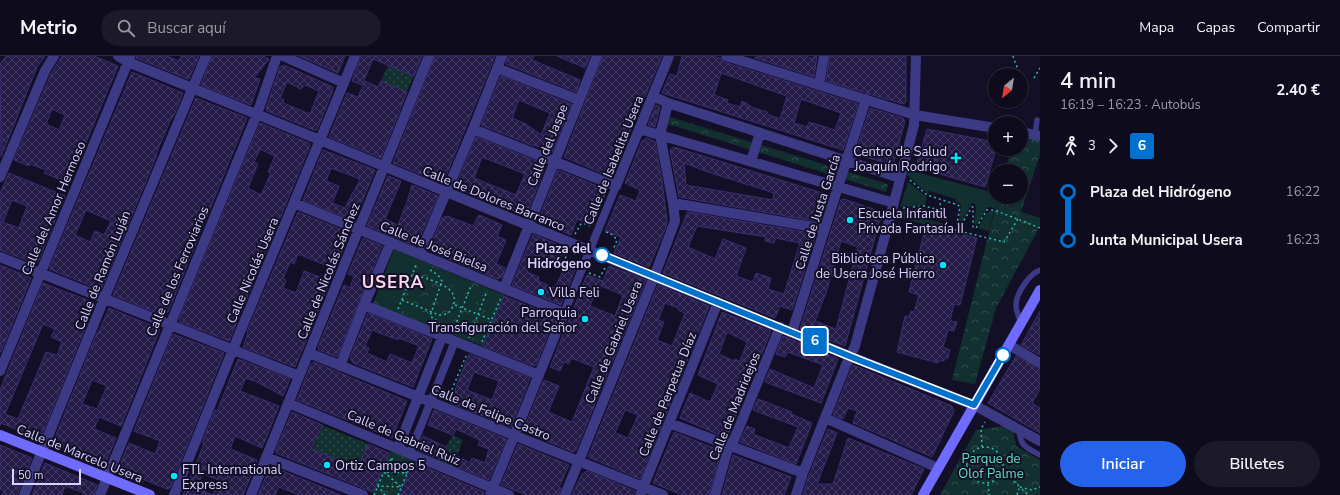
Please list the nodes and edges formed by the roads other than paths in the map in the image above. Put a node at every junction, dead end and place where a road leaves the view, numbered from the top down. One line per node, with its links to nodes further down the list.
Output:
1 (54, 56): 39 (street)
2 (118, 56): 14 (street, Calle de Dolores Barranco)
3 (206, 56): 19 (street, Calle de Ramón Luján)
4 (277, 56): 24 (street, Calle de los Ferroviarios)
5 (283, 56): 17 (street)
6 (355, 56): 17 (street, Calle Nicolás Usera)
7 (429, 56): 38 (street, Calle de Nicolás Sánchez)
8 (502, 56): 16 (street)
9 (597, 56): 22 (street, Calle del Jaspe)
10 (669, 56): 20 (street, Calle de Isabelita Usera)
11 (726, 56): 15 (street)
12 (824, 56): 18 (street)
13 (916, 56): 25 (street)
14 (129, 59): 19 (street, Calle de Dolores Barranco); 55 (street, Calle del Amor Hermoso)
15 (746, 59): 18 (street)
16 (497, 68): 22 (street); 28 (street)
17 (344, 84): 34 (street, Calle Nicolás Usera)
18 (819, 85): 21 (street)
19 (192, 88): 24 (street, Calle de Dolores Barranco); 59 (street, Calle de Ramón Luján)
20 (653, 96): 23 (street); 29 (street, Calle de Isabelita Usera)
21 (866, 99): 25 (street); 36 (street, Calle de Justa García)
22 (579, 100): 37 (street, Calle del Jaspe)
23 (668, 103): 30 (street); 32 (street, Calle de Gabriel Usera)
24 (257, 114): 34 (street, Calle de Dolores Barranco); 64 (street, Calle de los Ferroviarios)
25 (915, 115): 27 (street); 40 (street)
26 (1037, 120): 33 (lane)
27 (988, 127)
28 (473, 129): 37 (street); 43 (street)
29 (639, 129): 32 (street); 41 (street, Calle de Isabelita Usera)
30 (760, 133): 35 (street); 36 (street)
31 (1028, 133): 33 (street)
32 (660, 135): 35 (street); 45 (street, Calle de Gabriel Usera)
33 (1038, 135)
34 (320, 140): 38 (street, Calle de Dolores Barranco); 44 (street, Calle Nicolás Usera)
35 (751, 161): 42 (street)
36 (847, 161): 40 (street); 42 (street, Calle de Justa García)
37 (554, 162): 41 (street); 47 (street, Calle del Jaspe)
38 (384, 167): 43 (street, Calle de Dolores Barranco); 48 (street, Calle de Nicolás Sánchez)
39 (0, 177)
40 (904, 178): 46 (street)
41 (616, 186): 51 (street, Calle de Isabelita Usera)
42 (838, 187): 46 (street); 49 (street, Calle de Justa García)
43 (446, 193): 47 (street, Calle de Dolores Barranco); 53 (street)
44 (294, 203): 48 (street, Calle de José Bielsa); 69 (street, Calle Nicolás Usera)
45 (673, 203): 49 (street); 56 (street, Calle de Gabriel Usera)
46 (897, 206): 71 (street)
47 (528, 226): 51 (street, Calle de Dolores Barranco); 57 (street, Calle del Jaspe)
48 (358, 229): 50 (street, Calle de José Bielsa); 70 (street, Calle de Nicolás Sánchez)
49 (825, 229): 66 (street, Calle de Justa García)
50 (392, 242): 53 (street, Calle de José Bielsa); 61 (street)
51 (590, 250): 56 (street, Calle de Dolores Barranco); 62 (street, Calle de Isabelita Usera)
52 (0, 257): 55 (street)
53 (420, 257): 57 (street, Calle de José Bielsa)
54 (1040, 270): 63 (lane)
55 (40, 274): 59 (street); 74 (street, Calle del Amor Hermoso)
56 (654, 277): 60 (street, Calle de Dolores Barranco); 93 (street, Calle de Gabriel Usera)
57 (503, 290): 62 (street, Calle de José Bielsa)
58 (1040, 290): 63 (main road)
59 (104, 299): 64 (street); 89 (street, Calle de Ramón Luján)
60 (718, 302): 65 (street, Calle de Dolores Barranco); 82 (street, Calle de Perpetua Díaz)
61 (364, 305): 67 (street); 73 (street)
62 (564, 313): 75 (street, Calle de Isabelita Usera)
63 (1022, 324): 68 (main road)
64 (169, 325): 69 (street); 96 (street, Calle de los Ferroviarios)
65 (780, 327): 66 (street, Calle de Dolores Barranco); 87 (street, Calle de Madridejos)
66 (792, 332): 71 (street, Calle de Dolores Barranco)
67 (447, 335): 75 (street); 77 (street); 78 (street)
68 (1009, 345): 72 (street); 80 (main road)
69 (233, 349): 76 (street); 102 (street, Calle Nicolás Usera)
70 (308, 353): 73 (street, Calle de Felipe Castro); 76 (street, Calle de Nicolás Sánchez)
71 (850, 356): 80 (street, Calle de Dolores Barranco); 81 (street)
72 (1040, 363)
73 (340, 366): 77 (street, Calle de Felipe Castro)
74 (0, 370)
75 (539, 375): 85 (street, Calle de Isabelita Usera)
76 (299, 376): 79 (street, Calle de Nicolás Sánchez)
77 (418, 396): 78 (street, Calle de Felipe Castro); 88 (street)
78 (431, 402): 85 (street, Calle de Felipe Castro); 92 (street)
79 (288, 403): 88 (street, Calle de Gabriel Ruiz); 91 (street, Calle de Nicolás Sánchez)
80 (974, 405): 83 (street, Calle de Dolores Barranco); 94 (main road)
81 (825, 418): 94 (street); 95 (street)
82 (670, 423): 87 (street); 97 (street, Calle de Perpetua Díaz)
83 (1019, 429): 86 (street, Calle de Dolores Barranco); 90 (lane)
84 (0, 435): 89 (main road, Calle de Marcelo Usera)
85 (515, 436): 93 (street, Calle de Felipe Castro); 98 (street, Calle de Isabelita Usera)
86 (1040, 442)
87 (729, 445): 95 (street); 108 (street, Calle de Madridejos)
88 (394, 452): 92 (street, Calle de Gabriel Ruiz)
89 (42, 453): 96 (main road, Calle de Marcelo Usera); 99 (street, Calle de Ramón Luján)
90 (1040, 455)
91 (266, 457): 103 (street, Calle de Nicolás Sánchez); 104 (street)
92 (407, 458): 98 (street, Calle de Gabriel Ruiz)
93 (578, 461): 97 (street, Calle de Felipe Castro); 106 (street, Calle de Gabriel Usera)
94 (938, 468): 110 (main road)
95 (803, 473): 109 (street)
96 (107, 478): 100 (street, Calle de los Ferroviarios); 101 (main road, Calle de Marcelo Usera)
97 (642, 491): 107 (street, Calle de Felipe Castro)
98 (491, 492): 105 (street, Calle de Gabriel Ruiz)
99 (24, 495)
100 (100, 495)
101 (150, 495)
102 (174, 495)
103 (251, 495)
104 (363, 495)
105 (509, 495)
106 (565, 495)
107 (663, 495)
108 (715, 495)
109 (796, 495)
110 (923, 495)

